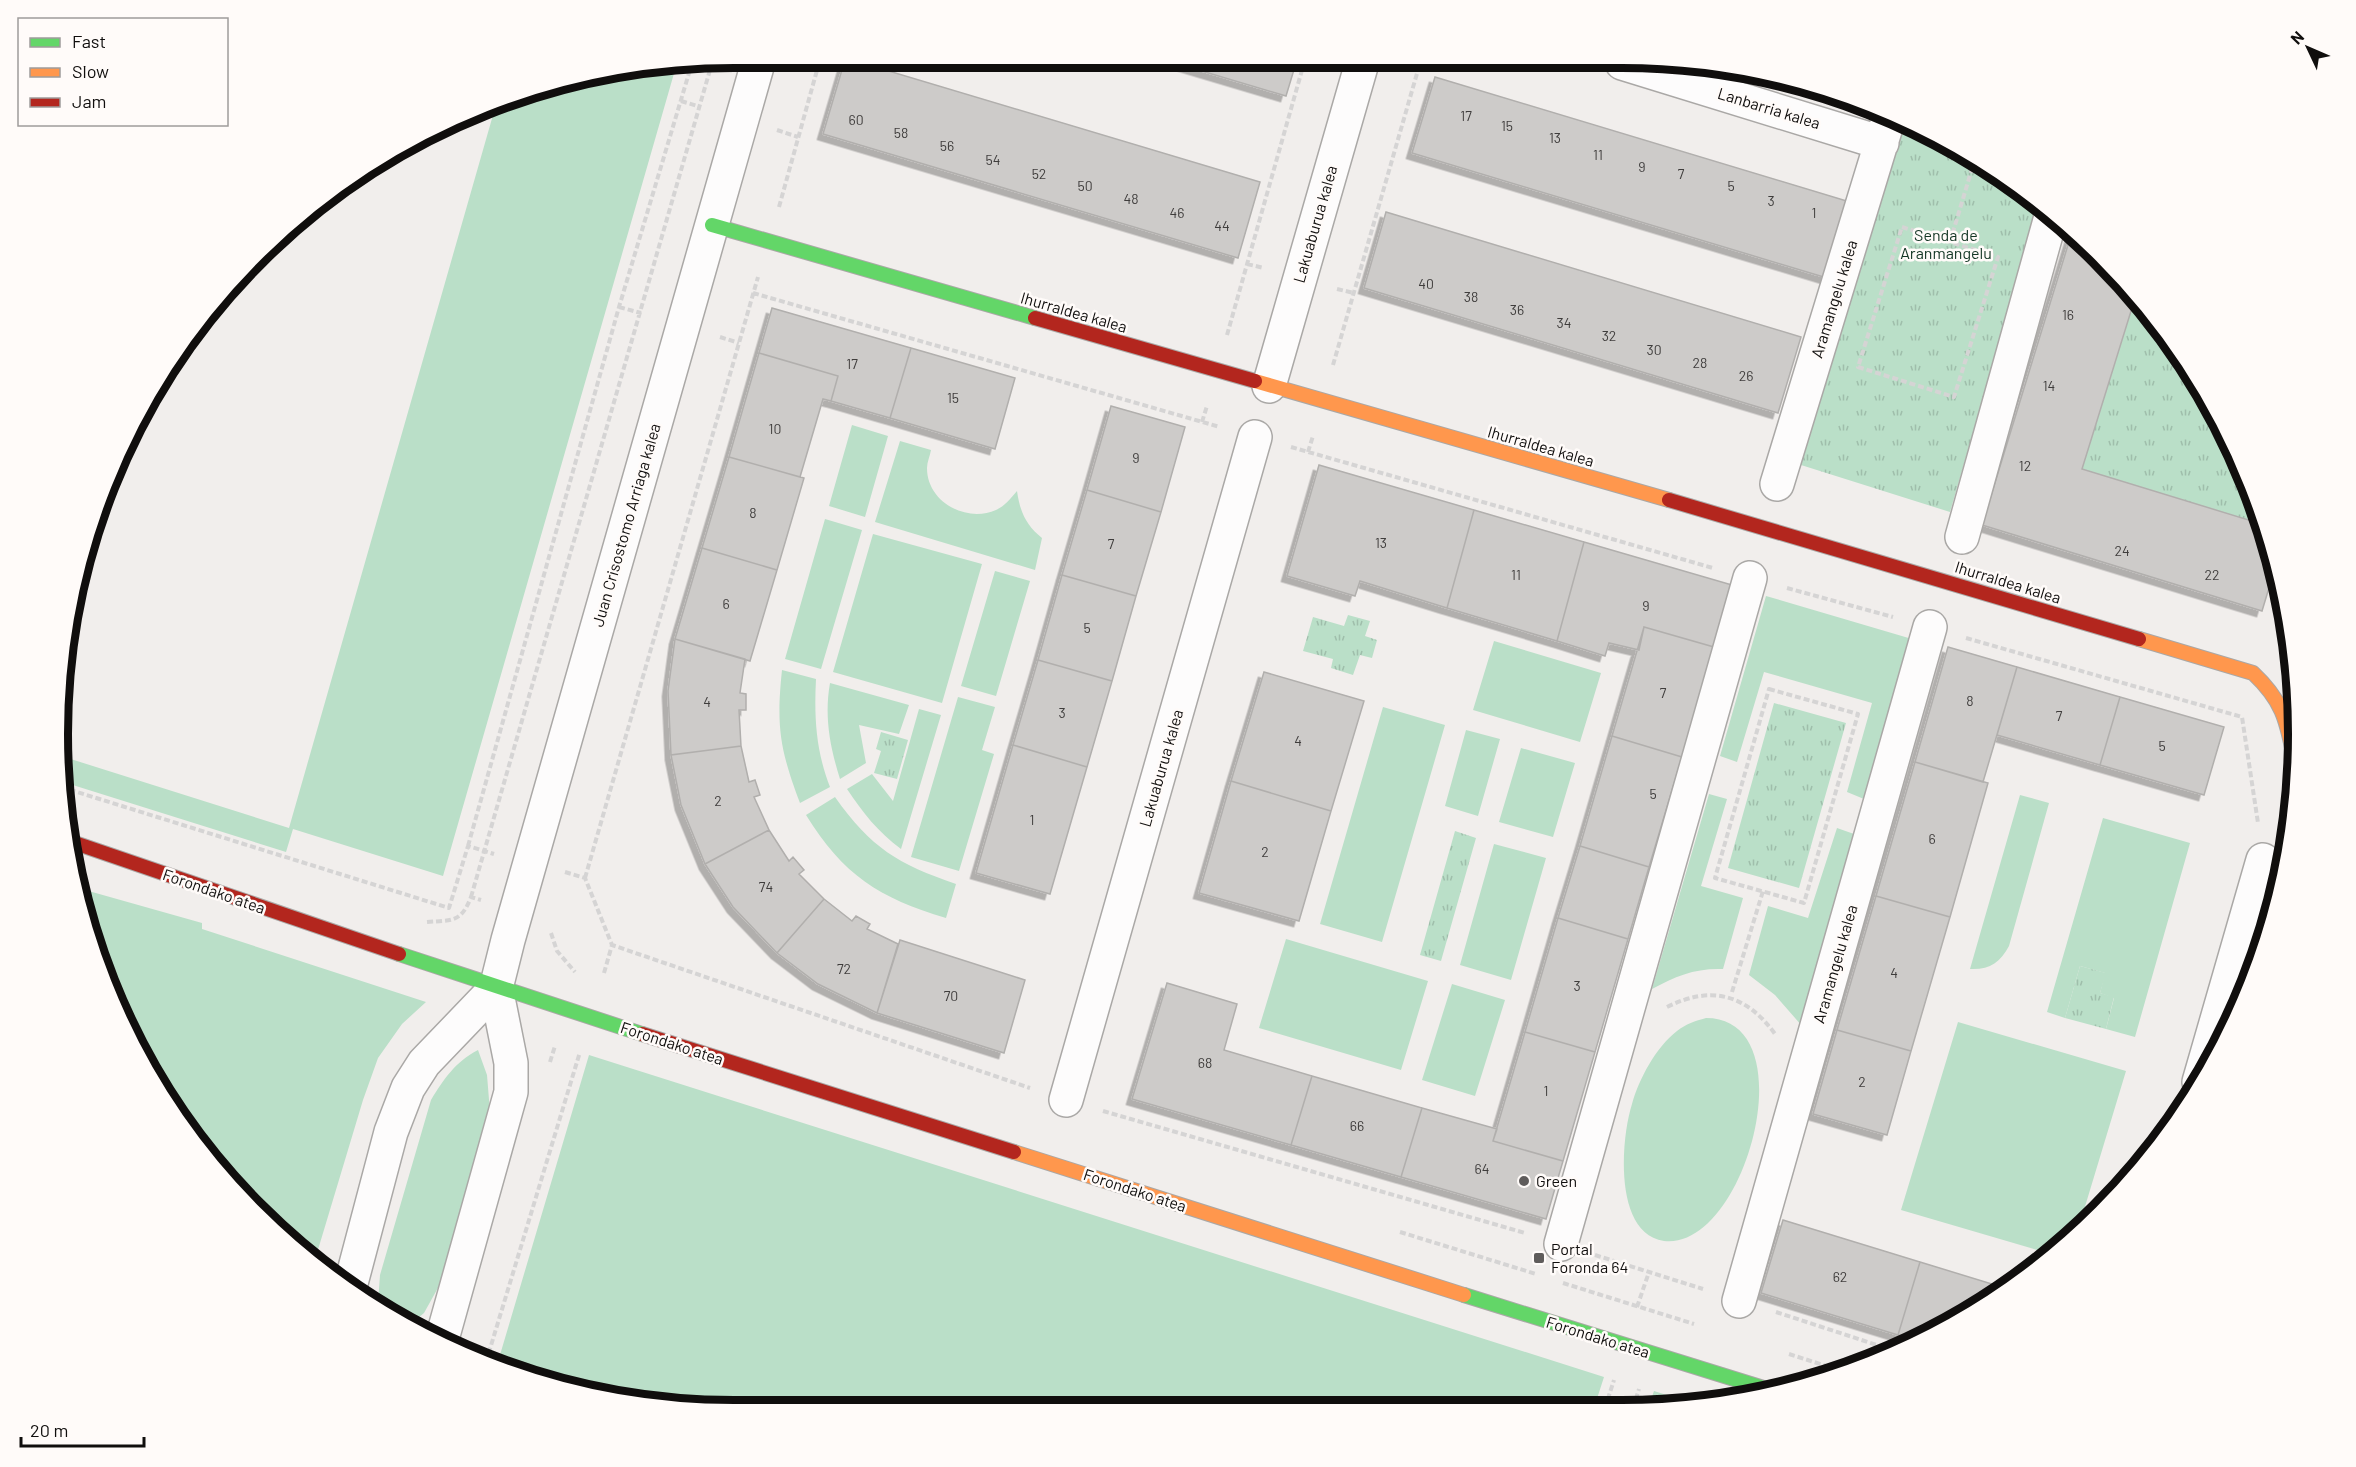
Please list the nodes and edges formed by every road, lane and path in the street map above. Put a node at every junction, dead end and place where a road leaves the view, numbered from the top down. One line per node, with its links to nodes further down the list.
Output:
1 (757, 67): 12 (street, Juan Crisostomo Arriaga kalea)
2 (818, 67): 13 (path)
3 (1303, 67): 15 (path)
4 (1361, 67): 16 (street, Lakuaburua kalea)
5 (1419, 67): 17 (path)
6 (711, 68): 29 (path)
7 (1643, 68): 9 (street, Lanbarria kalea)
8 (690, 69): 28 (path)
9 (1886, 128): 21 (street, Aramangelu kalea)
10 (1972, 167): 14 (path)
11 (2049, 223): 22 (street)
12 (712, 225): 13 (main road, Ihurraldea kalea); 31 (street, Juan Crisostomo Arriaga kalea)
13 (770, 240): 15 (main road, Ihurraldea kalea); 32 (path)
14 (1950, 242): 14 (path)
15 (1217, 370): 16 (main road, Ihurraldea kalea); 18 (path)
16 (1269, 386): 17 (main road, Ihurraldea kalea)
17 (1323, 400): 20 (path); 25 (main road, Ihurraldea kalea)
18 (1202, 422)
19 (1255, 437): 46 (street, Lakuaburua kalea)
20 (1308, 452)
21 (1777, 484)
22 (1962, 537)
23 (1749, 578): 24 (path); 42 (street)
24 (1930, 627): 30 (path); 45 (street, Aramangelu kalea)
25 (2288, 722)
26 (70, 790): 28 (path)
27 (77, 844): 40 (main road, Forondako atea)
28 (468, 846): 29 (path)
29 (484, 852): 31 (path); 34 (path)
30 (2264, 860): 43 (street)
31 (530, 863): 32 (path); 35 (street, Juan Crisostomo Arriaga kalea)
32 (585, 878): 37 (path)
33 (1763, 891): 33 (path); 41 (path)
34 (471, 897): 35 (path); 36 (path)
35 (516, 910): 39 (path); 40 (street, Juan Crisostomo Arriaga kalea)
36 (420, 922)
37 (612, 945): 38 (path); 46 (path)
38 (604, 973)
39 (583, 975)
40 (496, 988): 50 (street); 54 (street); 59 (main road, Forondako atea)
41 (1732, 992)
42 (1621, 1031): 45 (path); 48 (street)
43 (2209, 1048)
44 (581, 1050): 57 (path)
45 (1802, 1078): 52 (street, Aramangelu kalea)
46 (1066, 1100): 48 (path)
47 (1398, 1231): 49 (path)
48 (1561, 1244): 52 (path)
49 (1546, 1277)
50 (352, 1279)
51 (1557, 1281): 53 (path)
52 (1739, 1300): 55 (path)
53 (1705, 1328)
54 (444, 1333)
55 (1882, 1347)
56 (1783, 1352): 58 (path)
57 (489, 1353)
58 (1829, 1367)
59 (1756, 1386)

